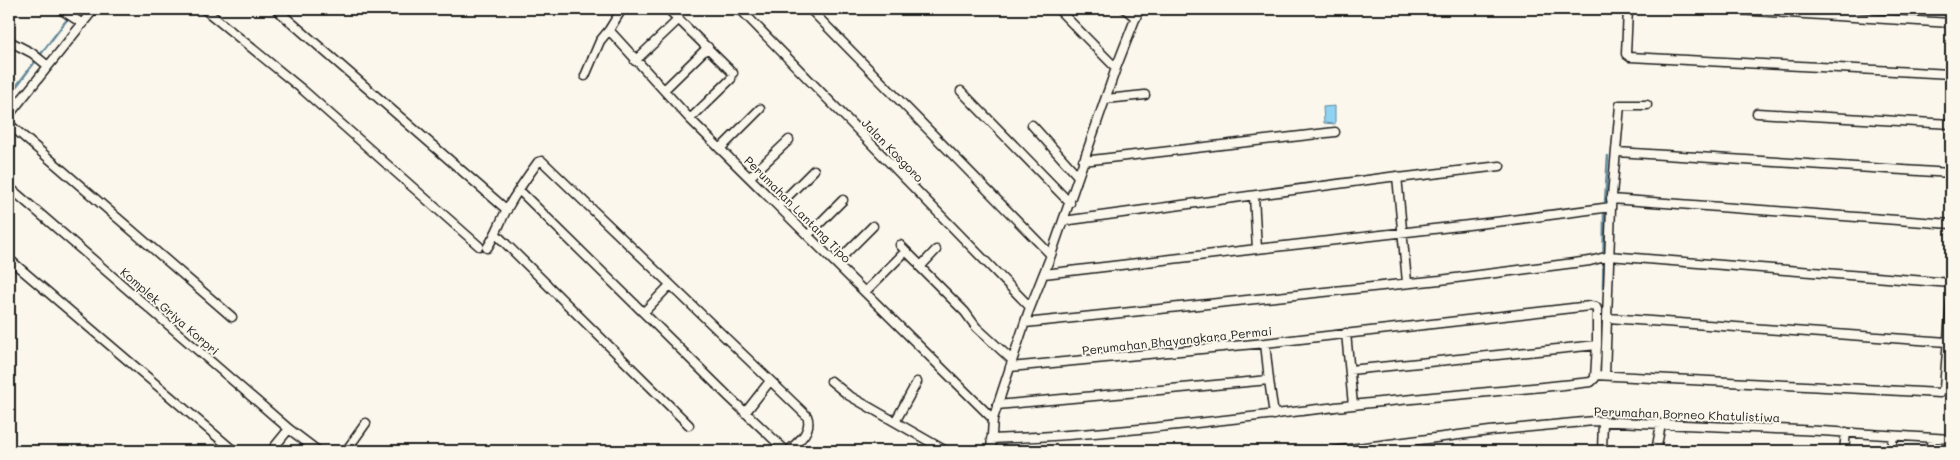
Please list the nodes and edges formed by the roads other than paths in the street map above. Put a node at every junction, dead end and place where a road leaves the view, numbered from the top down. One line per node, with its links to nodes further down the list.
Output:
1 (94, 9): 16 (street)
2 (204, 9): 61 (street)
3 (276, 9): 56 (street)
4 (622, 9): 18 (street)
5 (668, 9): 15 (street)
6 (740, 9): 76 (street, Jalan Kosgoro)
7 (810, 9): 65 (street)
8 (1058, 9): 23 (street)
9 (1125, 9): 14 (street)
10 (1139, 9): 14 (street)
11 (1628, 9): 24 (street)
12 (1722, 9): 17 (street)
13 (63, 10): 16 (street)
14 (1136, 18): 23 (street)
15 (678, 19): 20 (street); 21 (street)
16 (80, 23): 22 (street)
17 (1951, 24)
18 (608, 30): 21 (street, Perumahan Lantang Tipo); 25 (street)
19 (9, 41): 22 (street)
20 (708, 47): 26 (street); 34 (street)
21 (636, 61): 26 (street, Perumahan Lantang Tipo)
22 (45, 64): 33 (street)
23 (1116, 68): 29 (street)
24 (1951, 74)
25 (584, 76)
26 (664, 90): 34 (street, Perumahan Lantang Tipo)
27 (961, 90): 53 (street)
28 (1145, 95): 29 (street)
29 (1106, 99): 42 (street)
30 (1647, 105): 41 (street)
31 (760, 109): 40 (street)
32 (1757, 113): 36 (street)
33 (9, 115)
34 (690, 119): 40 (street, Perumahan Lantang Tipo)
35 (9, 124): 78 (street)
36 (1951, 124)
37 (1032, 125): 46 (street)
38 (1335, 132): 42 (street)
39 (789, 140): 47 (street)
40 (720, 149): 47 (street, Perumahan Lantang Tipo)
41 (1617, 152): 45 (street); 54 (street)
42 (1083, 161): 46 (street)
43 (1500, 166): 48 (street)
44 (814, 170): 55 (street)
45 (1951, 173)
46 (1078, 176): 53 (street)
47 (750, 177): 55 (street, Perumahan Lantang Tipo)
48 (1398, 178): 51 (street); 60 (street)
49 (9, 187): 102 (street, Komplek Griya Korpri)
50 (519, 190): 56 (street); 73 (street); 77 (street)
51 (1254, 196): 57 (street); 63 (street)
52 (843, 200): 62 (street)
53 (1070, 203): 57 (street)
54 (1610, 204): 58 (street); 60 (street); 66 (street)
55 (778, 206): 62 (street, Perumahan Lantang Tipo)
56 (507, 210): 61 (street)
57 (1063, 220): 65 (street)
58 (1951, 224)
59 (873, 226): 69 (street)
60 (1403, 231): 63 (street); 71 (street)
61 (496, 234): 101 (street)
62 (808, 235): 69 (street, Perumahan Lantang Tipo)
63 (1257, 249): 70 (street)
64 (936, 250): 85 (street)
65 (1051, 255): 70 (street)
66 (1606, 257): 71 (street); 72 (street); 79 (street)
67 (9, 258): 108 (street)
68 (917, 262): 74 (street)
69 (836, 263): 74 (street, Perumahan Lantang Tipo)
70 (1044, 274): 76 (street)
71 (1407, 282): 80 (street)
72 (1951, 283)
73 (670, 285): 77 (street); 89 (street)
74 (865, 292): 96 (street, Perumahan Lantang Tipo)
75 (1951, 302): 82 (street)
76 (1030, 307): 80 (street)
77 (644, 312): 94 (street)
78 (232, 317)
79 (1608, 318): 82 (street); 87 (street)
80 (1025, 323): 85 (street)
81 (1346, 333): 83 (street, Perumahan Bhayangkara Permai); 84 (street, Perumahan Bhayangkara Permai); 86 (street)
82 (1947, 342): 87 (street)
83 (1265, 343): 85 (street, Perumahan Bhayangkara Permai); 88 (street)
84 (1597, 345): 86 (street); 87 (street)
85 (1011, 364): 93 (street)
86 (1350, 370): 92 (street)
87 (1600, 375): 92 (street)
88 (1269, 380): 93 (street); 95 (street)
89 (770, 381): 94 (street); 112 (street)
90 (831, 381): 98 (street)
91 (917, 382): 98 (street)
92 (1353, 405): 95 (street)
93 (997, 406): 96 (street)
94 (745, 413): 112 (street)
95 (1274, 415): 105 (street)
96 (993, 419): 105 (street)
97 (1599, 421): 100 (street, Perumahan Borneo Khatulistiwa); 115 (street, Perumahan Borneo Khatulistiwa); 116 (street)
98 (896, 422): 113 (street)
99 (366, 423): 111 (street)
100 (1661, 424): 103 (street, Perumahan Borneo Khatulistiwa); 117 (street)
101 (689, 425)
102 (290, 429): 109 (street); 110 (street, Komplek Griya Korpri)
103 (1846, 432): 104 (street, Perumahan Borneo Khatulistiwa); 118 (street)
104 (1893, 436): 106 (street, Perumahan Borneo Khatulistiwa); 119 (street)
105 (990, 439): 114 (street)
106 (1932, 439): 107 (street, Perumahan Borneo Khatulistiwa); 120 (street)
107 (1951, 440)
108 (234, 451)
109 (271, 451)
110 (318, 451)
111 (346, 451)
112 (787, 451)
113 (946, 451)
114 (991, 451)
115 (1334, 451)
116 (1602, 451)
117 (1656, 451)
118 (1844, 451)
119 (1891, 451)
120 (1930, 451)

